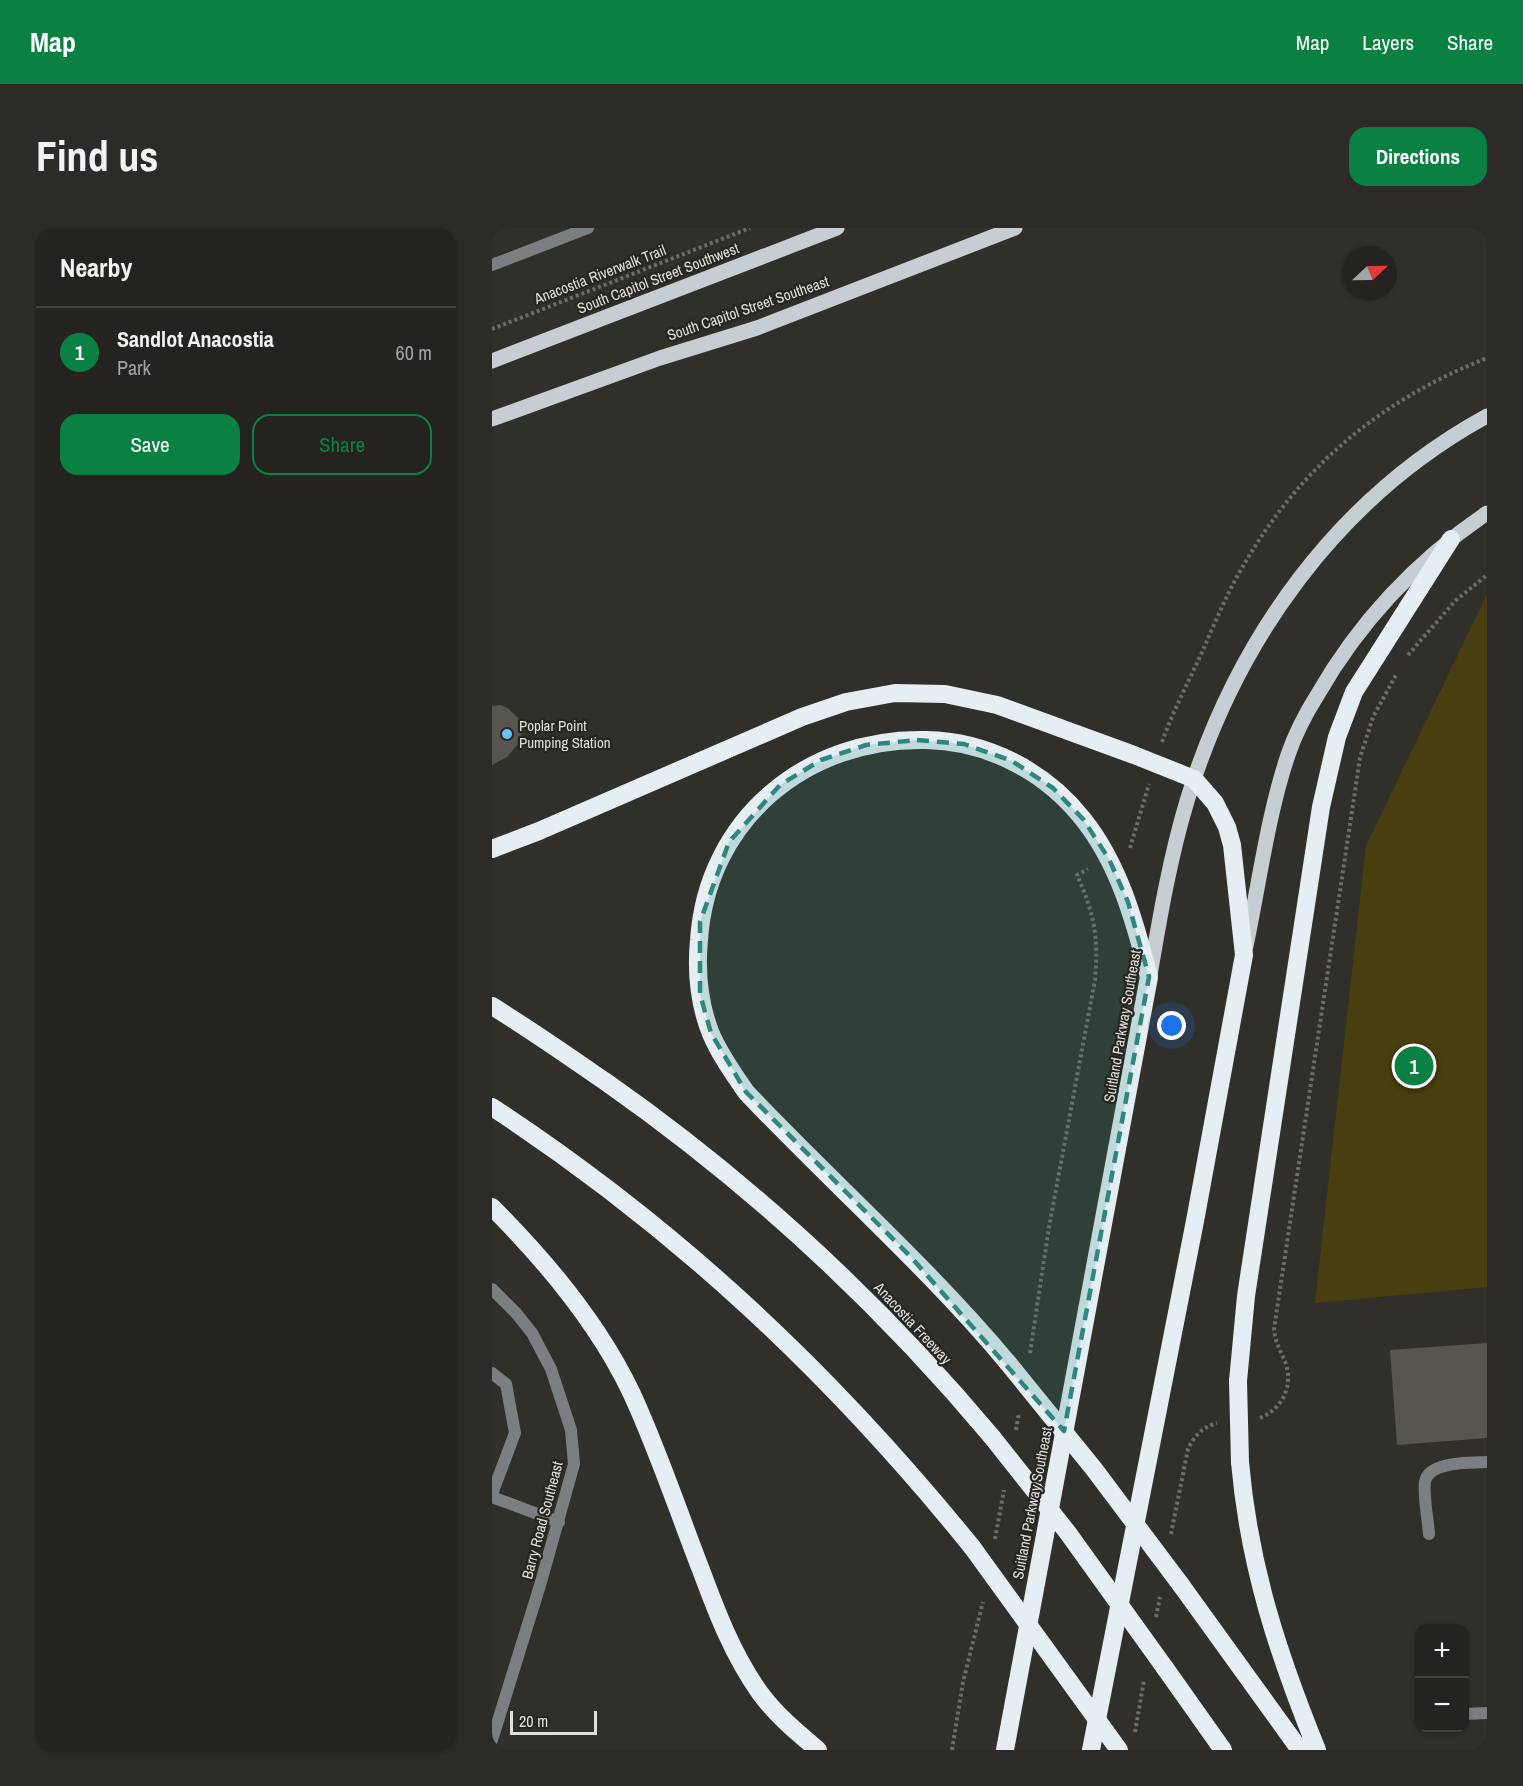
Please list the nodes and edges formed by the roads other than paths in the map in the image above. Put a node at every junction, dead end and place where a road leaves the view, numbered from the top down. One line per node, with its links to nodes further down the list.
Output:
1 (588, 228): 4 (street)
2 (837, 228): 5 (main road, South Capitol Street Southwest)
3 (1015, 228): 7 (main road, South Capitol Street Southeast)
4 (492, 265)
5 (492, 361)
6 (1487, 416): 10 (main road, Suitland Parkway Southeast)
7 (492, 419)
8 (1487, 513): 9 (main road)
9 (1451, 539): 12 (main road); 32 (highway, bridge)
10 (1194, 779): 11 (highway); 12 (highway); 13 (main road, Suitland Parkway Southeast)
11 (492, 849)
12 (1244, 955): 28 (highway)
13 (1149, 977): 27 (highway, Suitland Parkway Southeast); 31 (highway, bridge)
14 (492, 1006): 30 (highway, Anacostia Freeway, bridge)
15 (492, 1107): 29 (highway, bridge)
16 (492, 1207): 26 (highway)
17 (492, 1289): 21 (street, Barry Road Southeast)
18 (492, 1373): 20 (street)
19 (1487, 1462): 22 (street)
20 (492, 1495): 21 (street)
21 (559, 1522): 25 (street, Barry Road Southeast)
22 (1429, 1534)
23 (1487, 1713): 24 (street)
24 (1469, 1714)
25 (492, 1740)
26 (819, 1749)
27 (1005, 1750)
28 (1091, 1750)
29 (1119, 1750)
30 (1223, 1750)
31 (1300, 1750)
32 (1317, 1750)

